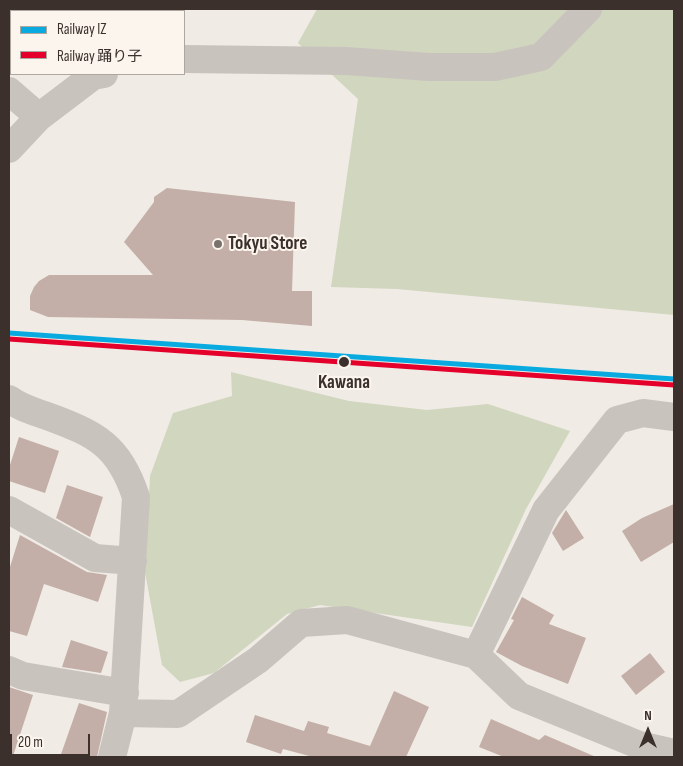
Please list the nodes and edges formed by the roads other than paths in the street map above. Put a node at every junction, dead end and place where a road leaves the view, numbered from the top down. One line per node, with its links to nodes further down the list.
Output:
1 (588, 9): 2 (street)
2 (185, 60)
3 (99, 75): 5 (street)
4 (9, 91): 5 (street)
5 (39, 117): 6 (street)
6 (9, 149)
7 (9, 399): 10 (street)
8 (674, 417): 11 (street)
9 (9, 510): 10 (street)
10 (133, 561): 13 (street)
11 (476, 654): 13 (street); 14 (street)
12 (9, 670): 13 (street)
13 (124, 703): 15 (street)
14 (674, 753)
15 (112, 757)

